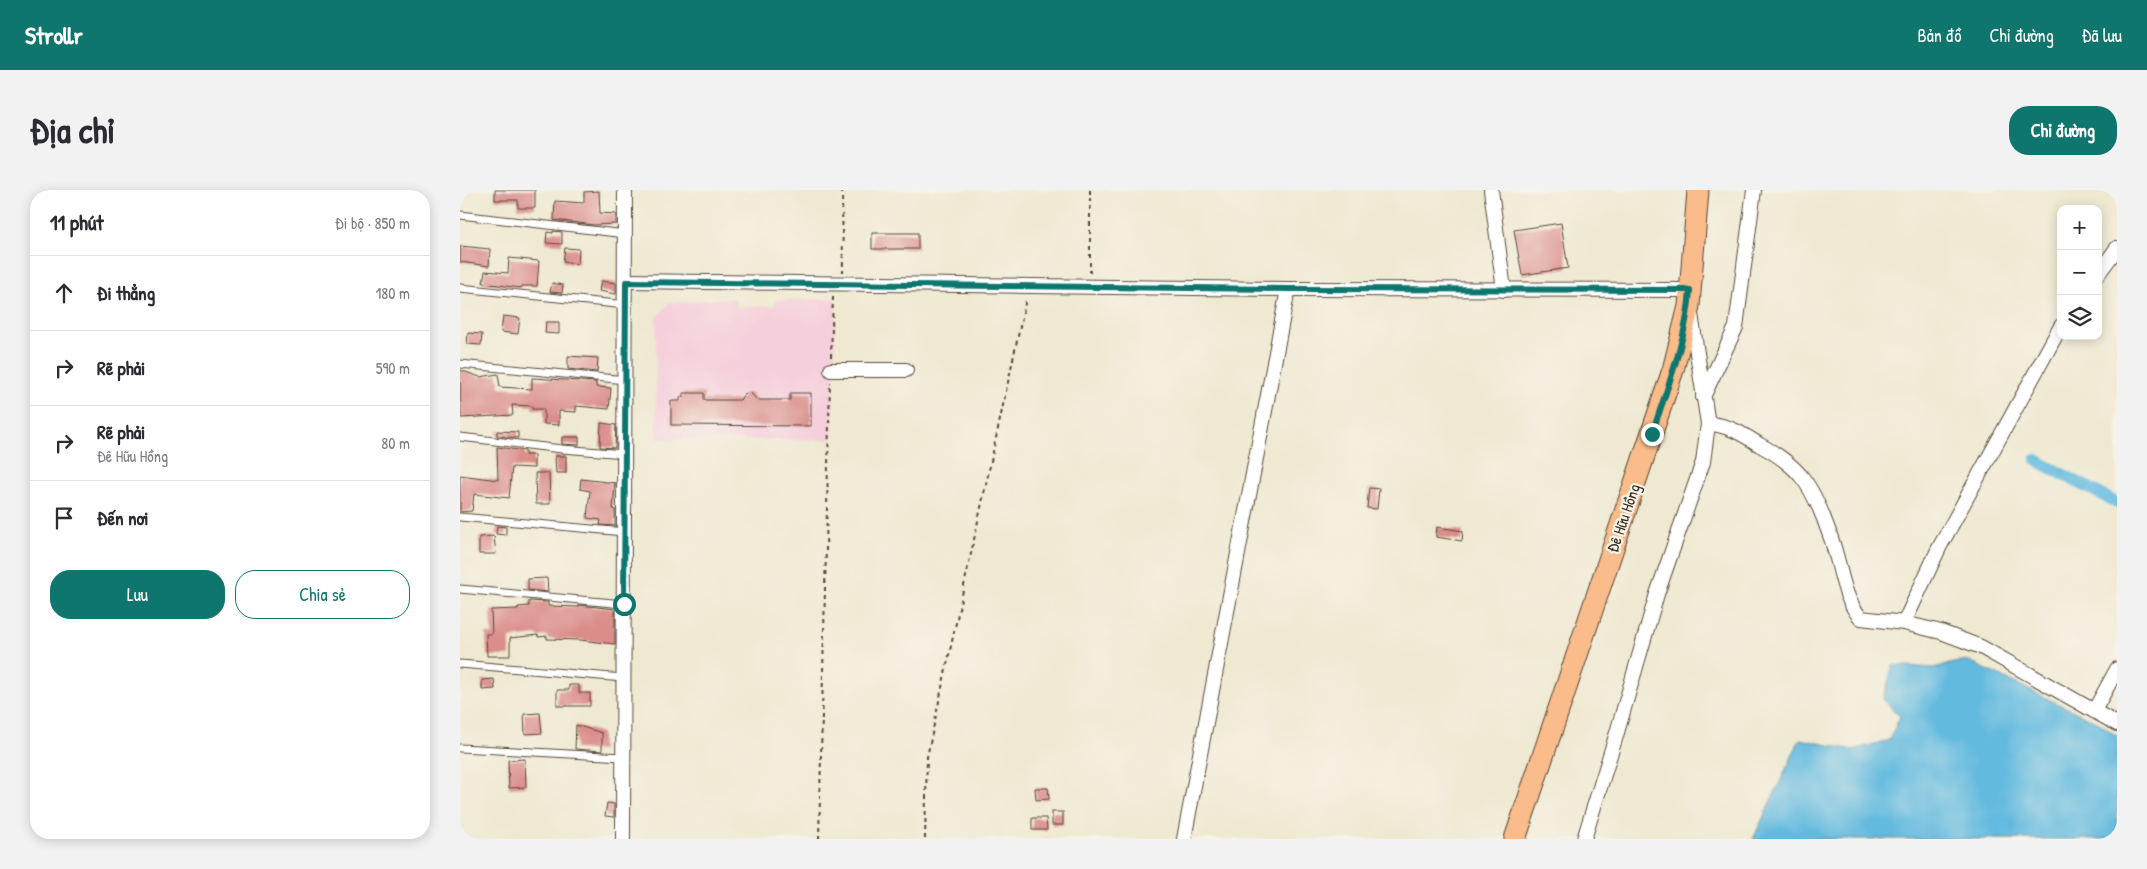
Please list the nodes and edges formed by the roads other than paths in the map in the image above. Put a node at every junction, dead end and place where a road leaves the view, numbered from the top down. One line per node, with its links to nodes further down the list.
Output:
1 (625, 190): 6 (street)
2 (1490, 190): 12 (street)
3 (1698, 190): 13 (main road, Đê Hữu Hồng)
4 (1754, 190): 20 (street)
5 (460, 215): 6 (lane)
6 (626, 234): 9 (street)
7 (2117, 248): 8 (street)
8 (2102, 269)
9 (626, 282): 11 (street); 14 (street)
10 (460, 288): 14 (lane)
11 (1288, 289): 12 (street); 37 (street)
12 (1504, 290): 13 (street)
13 (1690, 298): 20 (street); 38 (main road, Đê Hữu Hồng)
14 (626, 305): 19 (street)
15 (2057, 333): 28 (street)
16 (460, 364): 19 (lane)
17 (831, 370): 18 (street)
18 (906, 370)
19 (626, 380): 23 (street)
20 (1703, 397): 21 (street)
21 (1708, 424): 28 (street); 39 (street)
22 (460, 437): 23 (lane)
23 (625, 454): 25 (street)
24 (460, 517): 25 (lane)
25 (625, 532): 27 (street)
26 (460, 589): 27 (lane)
27 (624, 604): 31 (street)
28 (1904, 623): 32 (street)
29 (460, 664): 31 (lane)
30 (2117, 669): 32 (street)
31 (623, 678): 35 (street)
32 (2094, 711): 33 (street)
33 (2117, 724)
34 (460, 748): 35 (lane)
35 (623, 758): 36 (street)
36 (623, 839)
37 (1184, 839)
38 (1515, 839)
39 (1584, 839)

